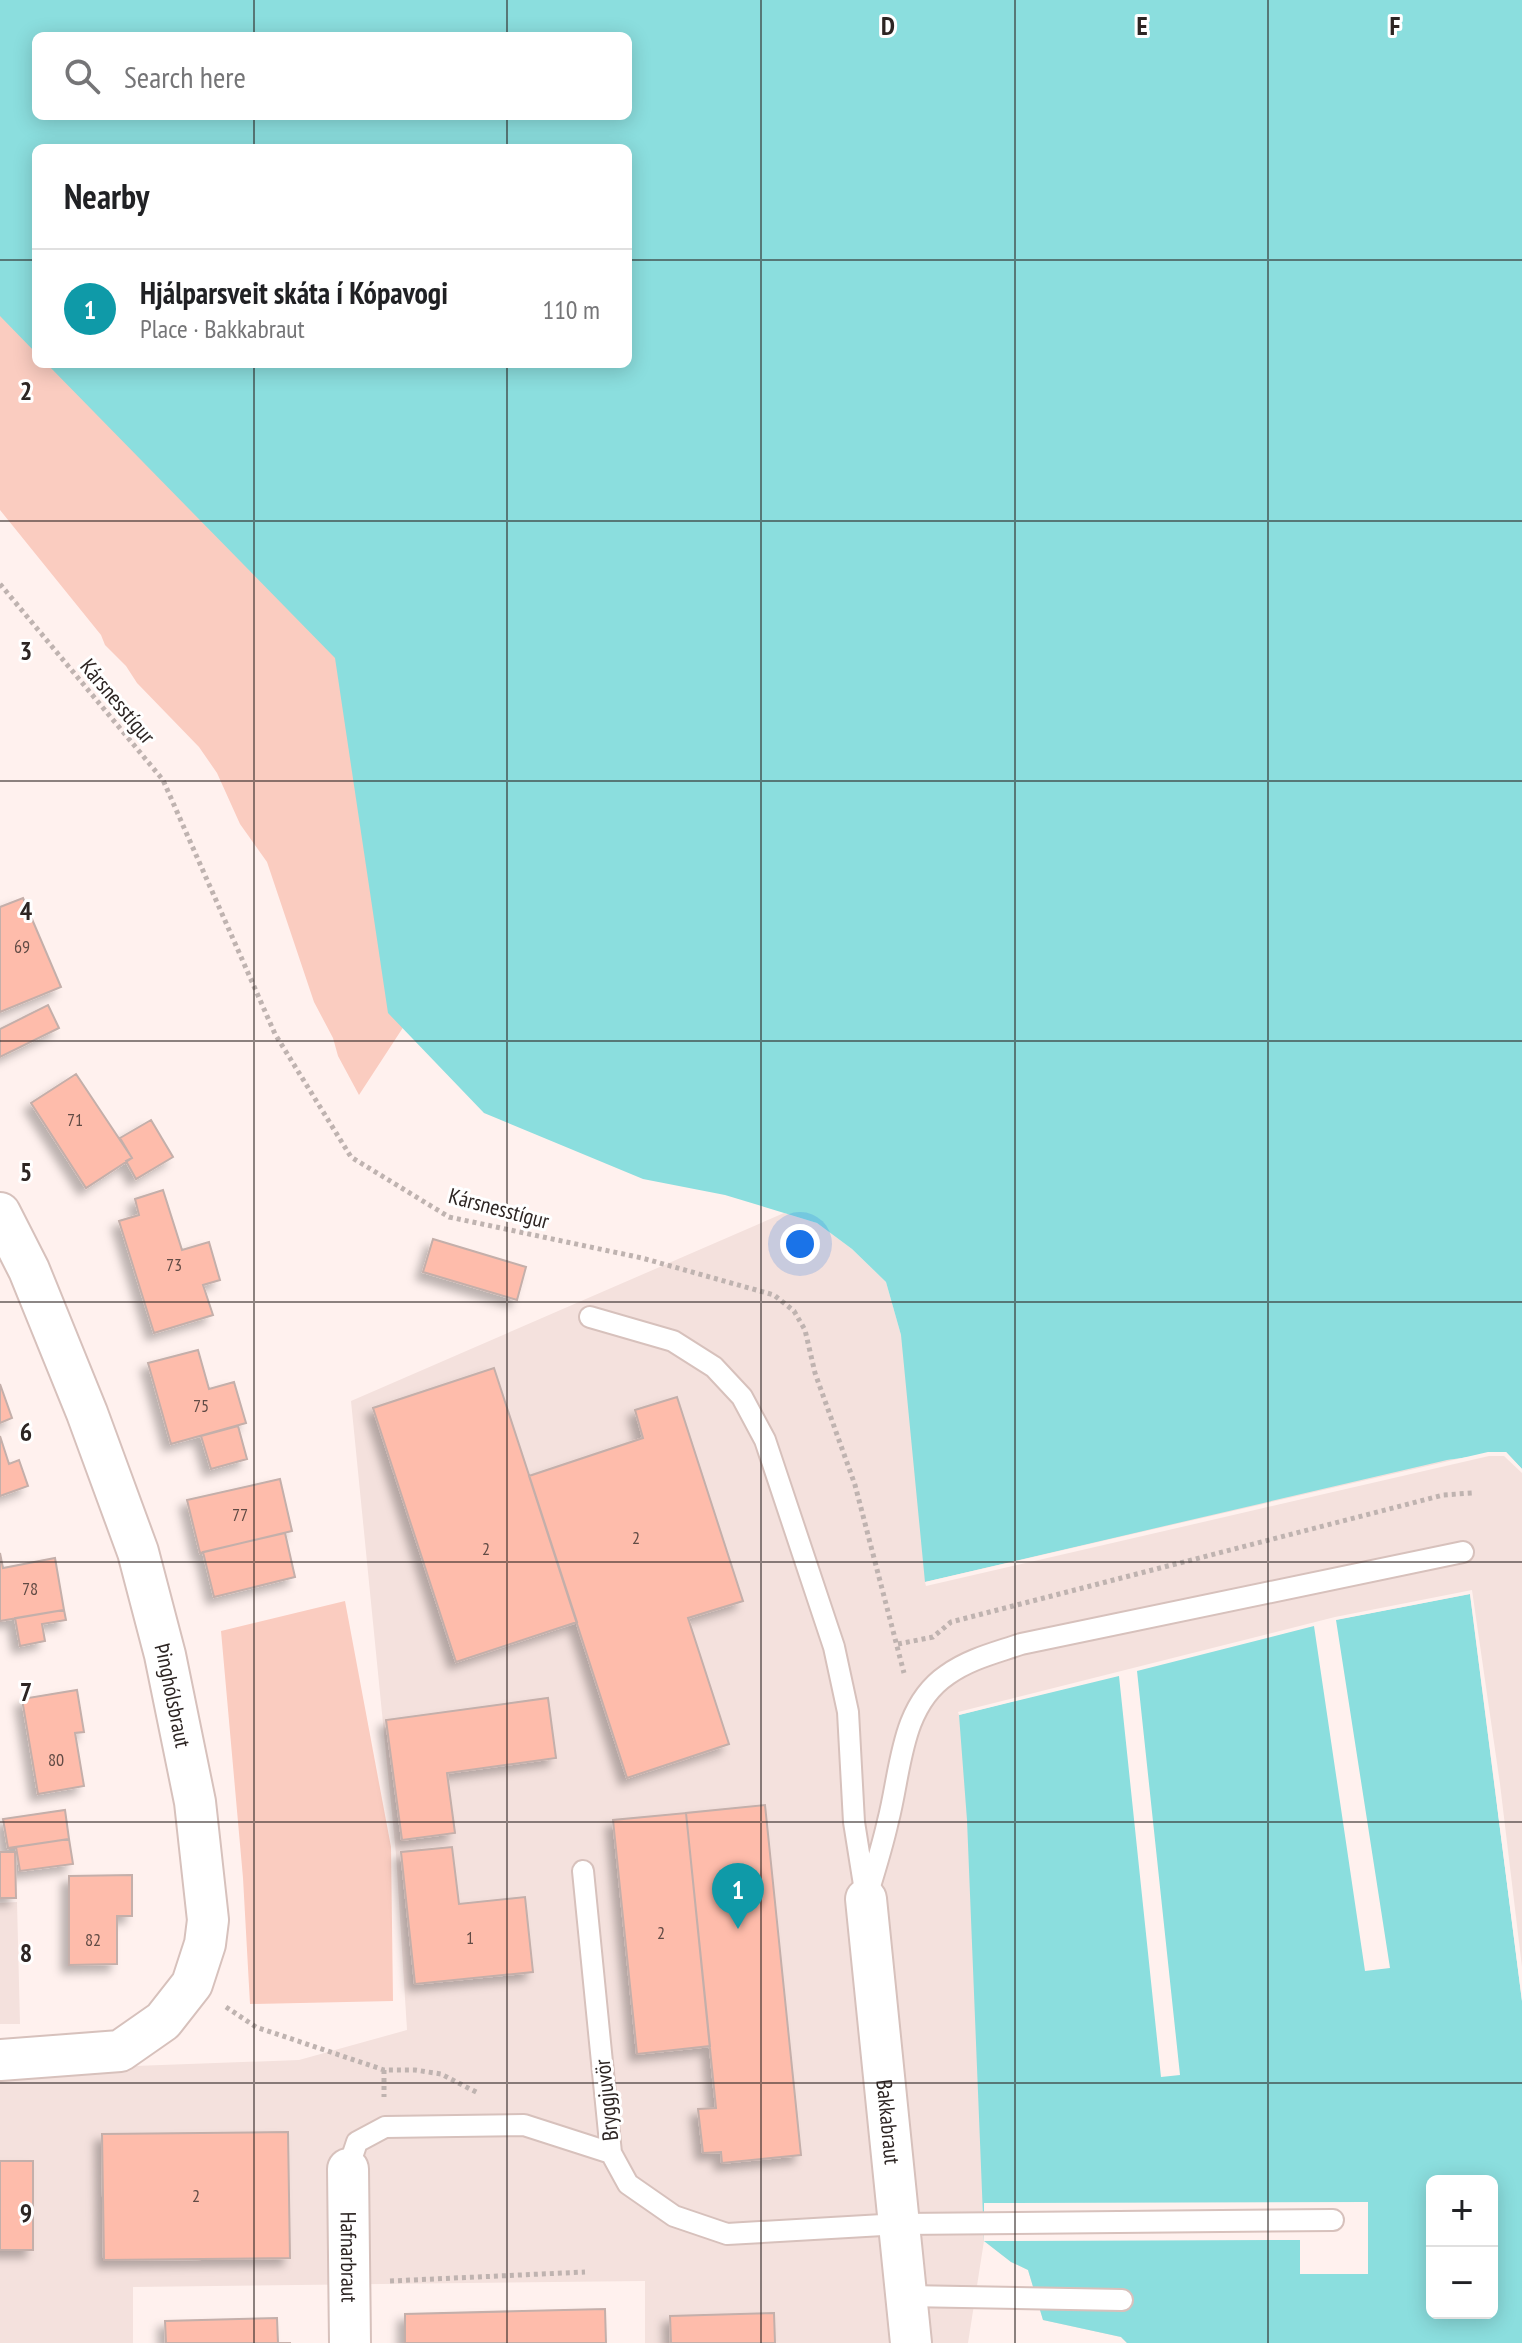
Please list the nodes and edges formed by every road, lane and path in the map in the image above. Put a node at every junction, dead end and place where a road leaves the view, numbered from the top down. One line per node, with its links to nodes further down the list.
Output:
1 (0, 584): 6 (path, Kársnesstígur)
2 (0, 1213): 10 (street, Þinghólsbraut)
3 (590, 1317): 9 (lane)
4 (1472, 1493): 6 (path)
5 (1463, 1552): 7 (lane)
6 (898, 1644): 7 (path, Kársnesstígur)
7 (912, 1721): 9 (lane)
8 (583, 1871): 13 (lane, Bryggjuvör)
9 (866, 1899): 16 (street, Bakkabraut)
10 (192, 1984): 11 (street, Þinghólsbraut); 12 (path)
11 (0, 2060)
12 (524, 2125): 13 (lane); 14 (lane)
13 (611, 2153): 16 (lane, Bryggjuvör)
14 (348, 2169): 21 (street, Hafnarbraut)
15 (1333, 2220): 16 (lane, Bryggjuvör)
16 (900, 2224): 19 (street, Bakkabraut)
17 (585, 2272): 18 (path)
18 (395, 2281)
19 (907, 2296): 20 (lane); 22 (street, Bakkabraut)
20 (1122, 2300)
21 (350, 2343)
22 (911, 2343)

